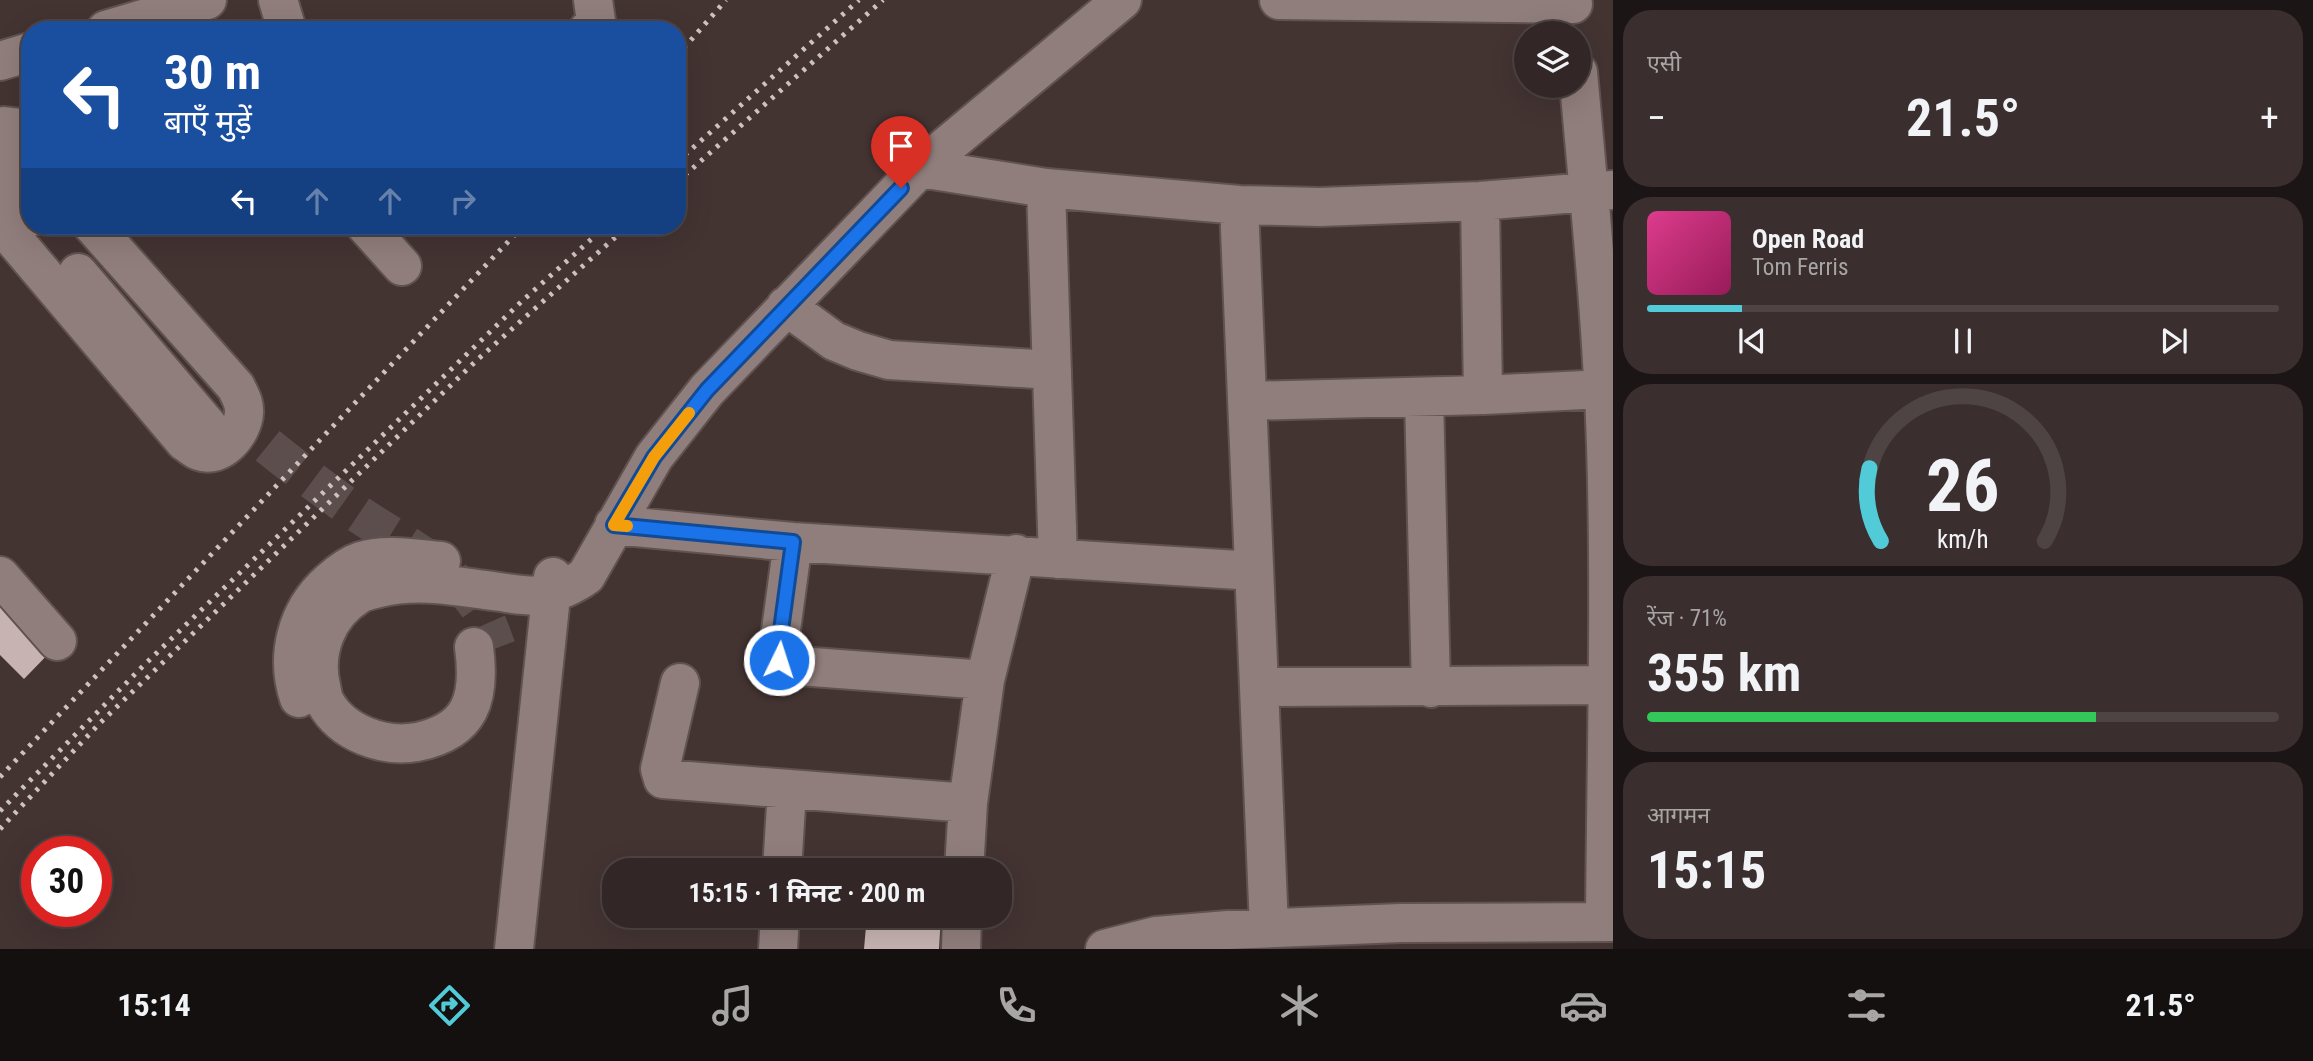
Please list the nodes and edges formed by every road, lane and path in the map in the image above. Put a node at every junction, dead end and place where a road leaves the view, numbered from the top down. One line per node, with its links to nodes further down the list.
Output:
1 (207, 0): 7 (street)
2 (278, 0): 8 (street)
3 (593, 0): 9 (street)
4 (1122, 0): 16 (street)
5 (1279, 0): 6 (street)
6 (1573, 12)
7 (142, 21)
8 (284, 21)
9 (596, 21)
10 (21, 55): 11 (street)
11 (0, 61)
12 (1583, 98): 19 (street)
13 (8, 131): 14 (street); 15 (street)
14 (21, 145)
15 (21, 161)
16 (920, 168): 18 (street); 29 (street)
17 (0, 182): 22 (street)
18 (1046, 188): 21 (street); 30 (street)
19 (1601, 191): 20 (street); 31 (street)
20 (1480, 201): 21 (street); 32 (street)
21 (1239, 205): 34 (street)
22 (21, 206)
23 (0, 223): 26 (street)
24 (45, 235): 25 (street)
25 (75, 235)
26 (101, 235)
27 (374, 235): 28 (street)
28 (402, 265)
29 (786, 306): 30 (street); 35 (street)
30 (1052, 370): 38 (street)
31 (1604, 389): 32 (street); 41 (street)
32 (1483, 395): 33 (street)
33 (1424, 397): 34 (street); 49 (street)
34 (1247, 401): 39 (street)
35 (614, 525): 36 (street); 42 (street)
36 (793, 542): 37 (street); 45 (street)
37 (1016, 554): 38 (street); 45 (street)
38 (1058, 559): 39 (street)
39 (1254, 571): 48 (street)
40 (0, 576): 43 (street)
41 (1611, 577): 47 (street)
42 (558, 585): 44 (street); 60 (street)
43 (57, 641)
44 (486, 648)
45 (985, 680): 51 (street)
46 (680, 683): 50 (street)
47 (1610, 685): 49 (street); 54 (street)
48 (1259, 688): 49 (street); 57 (street)
49 (1431, 688)
50 (787, 790): 51 (street); 52 (street)
51 (968, 803): 53 (street)
52 (783, 858)
53 (965, 858)
54 (1609, 922): 58 (street)
55 (779, 928): 61 (street)
56 (962, 928): 62 (street)
57 (1269, 928): 58 (street); 59 (street)
58 (1412, 936)
59 (1228, 939): 63 (street)
60 (514, 949)
61 (778, 949)
62 (961, 949)
63 (1105, 949)

